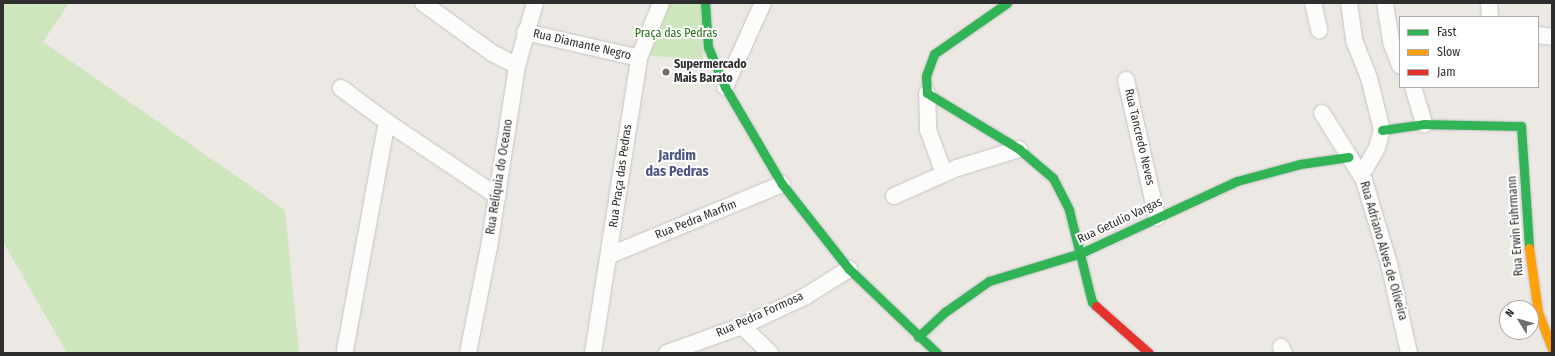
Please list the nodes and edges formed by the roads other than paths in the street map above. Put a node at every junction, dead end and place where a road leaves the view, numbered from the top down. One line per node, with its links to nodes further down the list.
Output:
1 (424, 3): 18 (street)
2 (535, 3): 13 (street, Rua Relíquia do Oceano)
3 (661, 3): 16 (street, Rua Praça das Pedras)
4 (705, 3): 20 (street)
5 (763, 3): 20 (street)
6 (1007, 3): 23 (street)
7 (1313, 3): 12 (street)
8 (1349, 3): 27 (street)
9 (1386, 3): 17 (street)
10 (1489, 3): 11 (street)
11 (1490, 16)
12 (1319, 30)
13 (525, 32): 16 (street, Rua Diamante Negro); 18 (street, Rua Relíquia do Oceano)
14 (1539, 35): 15 (street)
15 (1552, 36)
16 (639, 58): 37 (street, Rua Praça das Pedras)
17 (1399, 62)
18 (517, 66): 33 (street, Rua Relíquia do Oceano)
19 (1126, 80): 35 (street, Rua Tancredo Neves)
20 (725, 87): 32 (street)
21 (341, 88): 25 (street)
22 (1412, 88): 26 (street)
23 (927, 93): 28 (street); 31 (street)
24 (1322, 113): 29 (street, Rua Adriano Alves de Oliveira)
25 (387, 122): 33 (street); 42 (street)
26 (1424, 124): 27 (street); 41 (street, Rua Erwin Fuhrmann)
27 (1382, 130): 30 (street)
28 (1019, 149): 31 (street); 36 (street)
29 (1348, 157): 30 (street, Rua Adriano Alves de Oliveira); 35 (street, Rua Getulio Vargas)
30 (1360, 169): 49 (street, Rua Adriano Alves de Oliveira)
31 (944, 174): 34 (street)
32 (782, 184): 37 (street, Rua Pedra Marfim); 38 (street)
33 (497, 196): 43 (street, Rua Relíquia do Oceano)
34 (894, 196)
35 (1157, 218): 36 (street, Rua Getulio Vargas)
36 (1081, 253): 40 (street, Rua Getulio Vargas); 48 (street)
37 (610, 255): 44 (street, Rua Praça das Pedras)
38 (849, 269): 39 (street, Rua Pedra Formosa); 40 (street)
39 (742, 326): 45 (street, Rua Pedra Formosa); 46 (street)
40 (918, 337): 47 (street)
41 (1552, 348)
42 (345, 350)
43 (468, 353)
44 (593, 353)
45 (667, 353)
46 (770, 353)
47 (937, 353)
48 (1149, 353)
49 (1409, 353)

